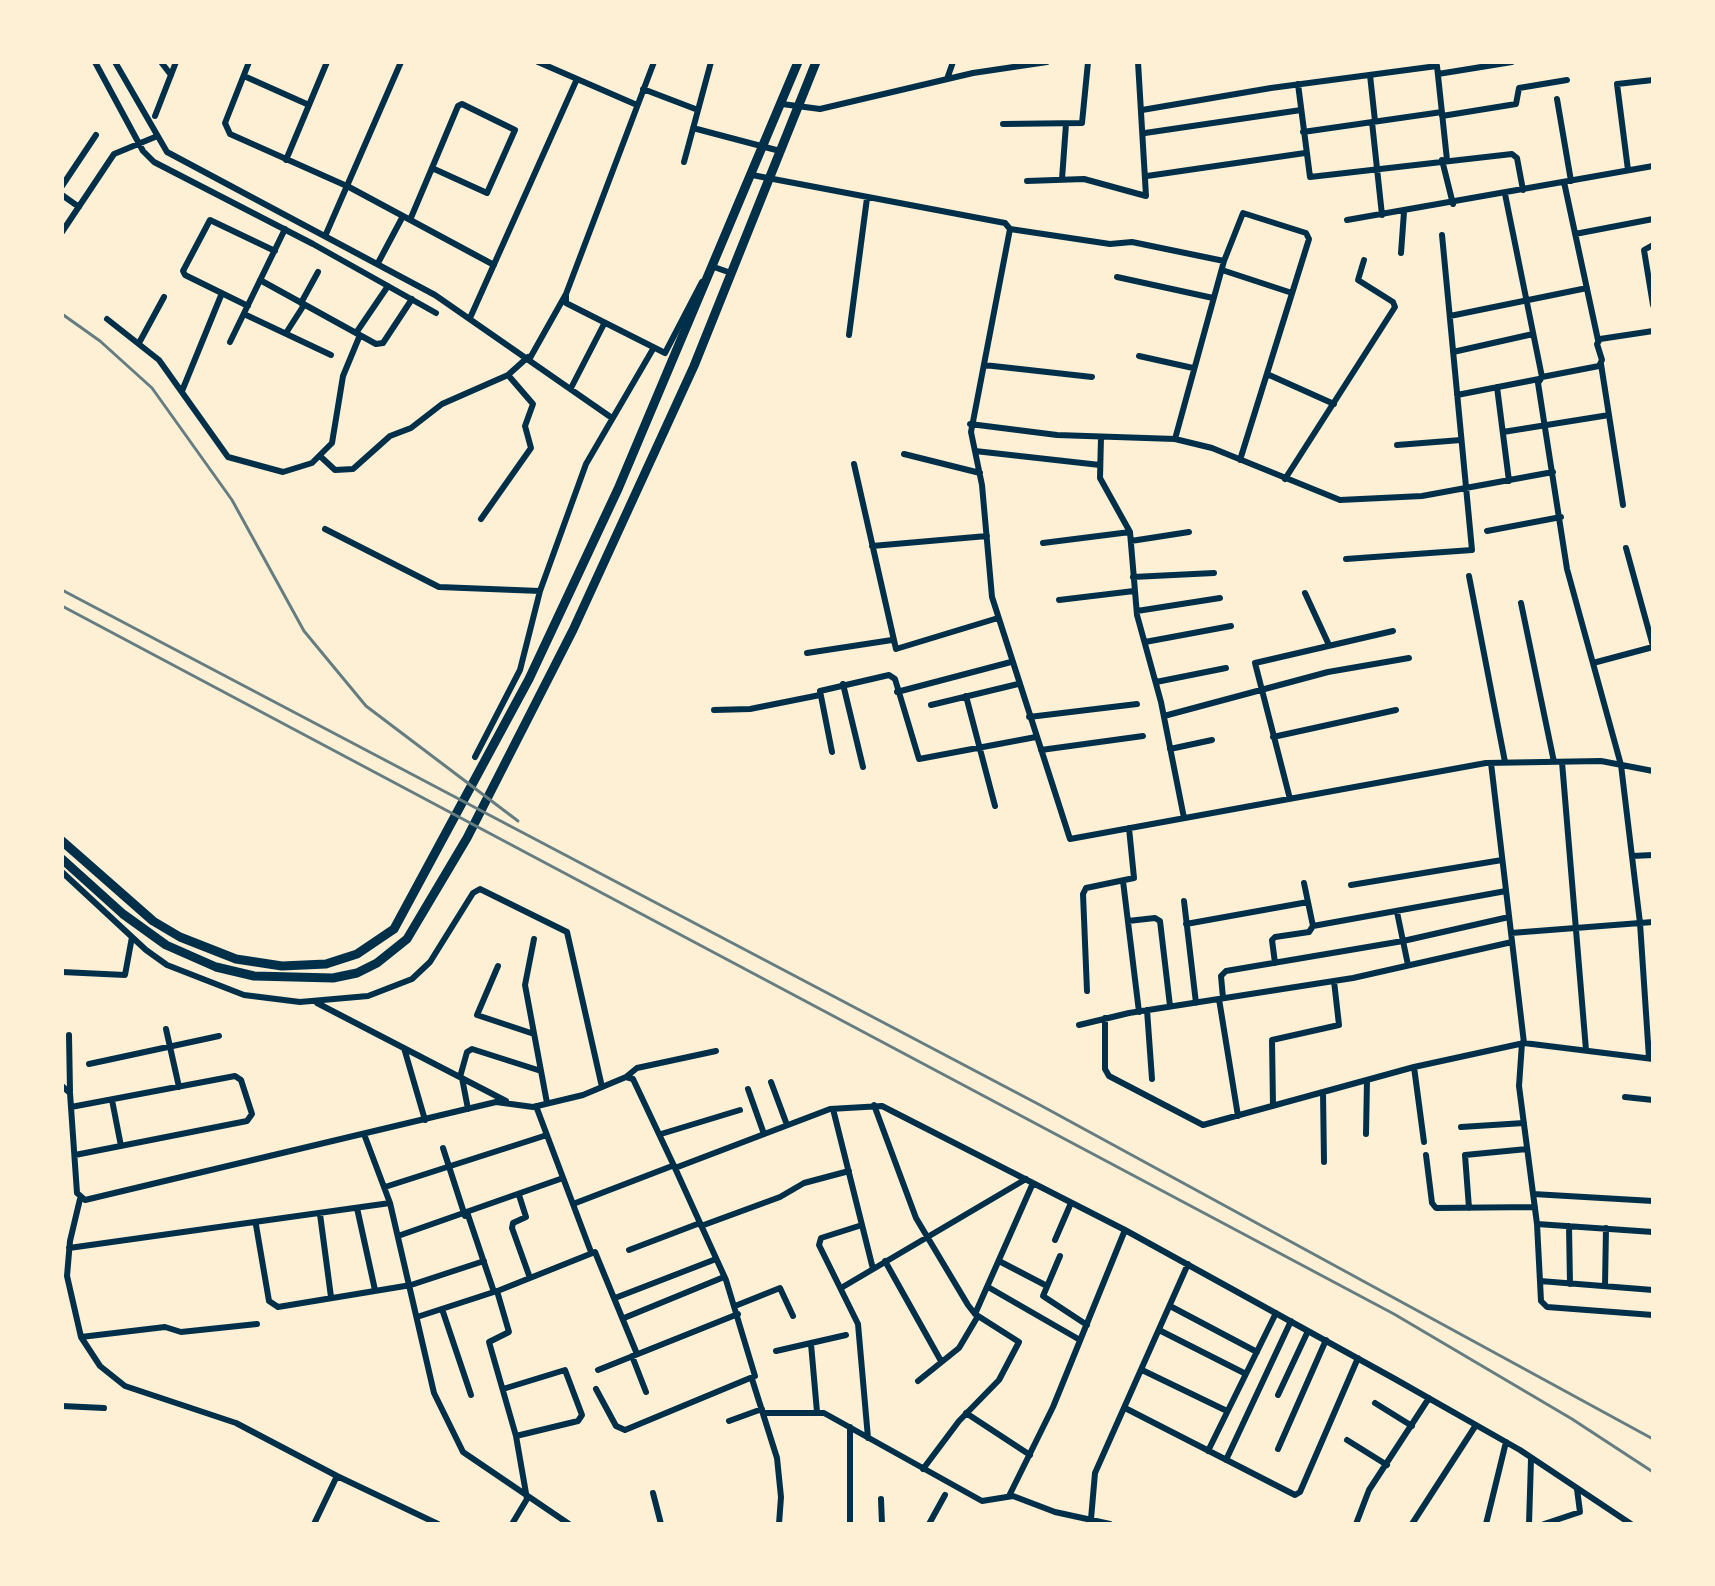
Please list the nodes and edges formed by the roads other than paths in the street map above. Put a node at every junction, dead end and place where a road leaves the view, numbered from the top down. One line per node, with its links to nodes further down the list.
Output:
1 (95, 62): 46 (street)
2 (115, 62): 45 (street)
3 (161, 62): 19 (street)
4 (176, 62): 19 (street)
5 (249, 62): 21 (street)
6 (327, 62): 30 (street)
7 (401, 62): 64 (street)
8 (538, 62): 22 (street)
9 (654, 62): 27 (street)
10 (711, 62): 33 (street)
11 (798, 62): 29 (main road)
12 (816, 62): 32 (main road)
13 (953, 62): 23 (street)
14 (1047, 62): 23 (street)
15 (1088, 62): 40 (street)
16 (1138, 62): 34 (street)
17 (1512, 62): 18 (street)
18 (1437, 67): 20 (street); 36 (street)
19 (171, 75): 37 (street)
20 (1370, 75): 26 (street); 38 (street)
21 (244, 76): 30 (street); 50 (street)
22 (577, 79): 31 (street); 88 (street)
23 (947, 79): 32 (street)
24 (1567, 80): 36 (street)
25 (1653, 80): 56 (street)
26 (1298, 84): 34 (street); 35 (street)
27 (643, 89): 31 (street); 33 (street)
28 (1557, 99): 62 (street)
29 (782, 104): 32 (street); 47 (main road)
30 (309, 105): 50 (street)
31 (637, 105): 99 (street)
32 (797, 109): 48 (main road)
33 (698, 110): 41 (street)
34 (1142, 110): 43 (street)
35 (1301, 110): 42 (street); 43 (street)
36 (1442, 114): 38 (street); 51 (street)
37 (155, 116)
38 (1374, 122): 42 (street); 55 (street)
39 (1003, 124): 40 (street)
40 (1066, 124): 60 (street)
41 (693, 128): 47 (street); 52 (street)
42 (1303, 132): 49 (street)
43 (1145, 133): 58 (street)
44 (96, 135): 63 (street)
45 (154, 138): 46 (street); 81 (street)
46 (141, 143): 70 (street); 76 (street)
47 (764, 147): 48 (street); 57 (main road)
48 (780, 151): 59 (main road)
49 (1305, 153): 55 (street); 58 (street)
50 (286, 160): 64 (street)
51 (1444, 160): 55 (street); 65 (street); 69 (street)
52 (684, 162)
53 (1653, 166): 56 (street)
54 (432, 168): 54 (street); 73 (street)
55 (1377, 169): 72 (street)
56 (1628, 170): 62 (street)
57 (752, 175): 59 (street); 89 (main road)
58 (1147, 176): 60 (street)
59 (769, 178): 68 (street); 92 (main road)
60 (1062, 179): 61 (street)
61 (1027, 181)
62 (1568, 181): 65 (street); 79 (street)
63 (62, 186)
64 (349, 187): 73 (street); 81 (street)
65 (1523, 190): 66 (street)
66 (1505, 194): 69 (street); 103 (street)
67 (62, 195): 70 (street)
68 (867, 198): 77 (street); 117 (street)
69 (1453, 204): 71 (street)
70 (79, 207): 78 (street)
71 (1404, 212): 72 (street); 84 (street)
72 (1382, 215): 75 (street)
73 (406, 218): 87 (street); 88 (street)
74 (1653, 219): 79 (street)
75 (1347, 220)
76 (285, 229): 81 (street); 83 (street)
77 (1010, 229): 86 (street); 127 (street)
78 (62, 232)
79 (1575, 234): 96 (street)
80 (1442, 235): 109 (street)
81 (328, 242): 87 (street); 95 (street)
82 (1653, 245): 105 (street)
83 (275, 251): 94 (street); 97 (street)
84 (1401, 253)
85 (1364, 260): 137 (street)
86 (1224, 261): 90 (street); 98 (street)
87 (378, 263): 110 (street)
88 (494, 265): 110 (street)
89 (714, 267): 92 (street); 121 (street); 225 (main road)
90 (1222, 270): 98 (street); 101 (street)
91 (318, 272): 104 (street)
92 (731, 273): 228 (main road)
93 (1117, 277): 101 (street)
94 (260, 280): 104 (street); 106 (street)
95 (388, 286): 102 (street); 115 (street)
96 (1587, 288): 103 (street); 118 (street)
97 (222, 293): 106 (street); 135 (street)
98 (1292, 293): 129 (street)
99 (566, 294): 112 (street); 125 (street)
100 (164, 297): 120 (street)
101 (1213, 298): 128 (street)
102 (412, 299): 107 (street); 115 (street)
103 (1526, 301): 109 (street); 116 (street)
104 (303, 304): 114 (street); 115 (street)
105 (1653, 305)
106 (248, 306): 108 (street)
107 (436, 313)
108 (244, 314): 114 (street); 119 (street)
109 (1450, 316): 122 (street)
110 (470, 318): 125 (street)
111 (107, 319): 120 (street)
112 (604, 324): 121 (street); 134 (street)
113 (1653, 331): 118 (street)
114 (286, 333): 123 (street)
115 (358, 334): 149 (street)
116 (1533, 334): 122 (street); 132 (street)
117 (849, 335)
118 (1598, 340): 126 (street)
119 (230, 342)
120 (139, 343): 135 (street)
121 (653, 349): 139 (street)
122 (1453, 352): 136 (street)
123 (331, 355)
124 (1139, 356): 128 (street)
125 (526, 360): 130 (street); 134 (street)
126 (1601, 364): 132 (street); 138 (street)
127 (984, 365): 131 (street); 140 (street)
128 (1193, 368): 144 (street)
129 (1267, 374): 137 (street); 150 (street)
130 (508, 375): 149 (street); 160 (street)
131 (1092, 377)
132 (1540, 378): 133 (street); 141 (street)
133 (1497, 387): 136 (street); 142 (street)
134 (571, 388): 139 (street)
135 (182, 391): 149 (street)
136 (1457, 395): 145 (street)
137 (1334, 404): 155 (street)
138 (1609, 415): 141 (street); 158 (street)
139 (612, 418): 174 (street)
140 (970, 424): 143 (street); 147 (street)
141 (1546, 425): 142 (street); 153 (street)
142 (1503, 432): 156 (street)
143 (1101, 437): 144 (street); 152 (street)
144 (1175, 439): 150 (street)
145 (1461, 440): 146 (street); 157 (street)
146 (1397, 445)
147 (975, 451): 152 (street); 154 (street)
148 (904, 454): 154 (street)
149 (321, 457)
150 (1240, 460): 155 (street)
151 (854, 464): 168 (street)
152 (1100, 465): 163 (street)
153 (1553, 472): 156 (street); 159 (street)
154 (980, 473): 165 (street)
155 (1285, 479): 157 (street)
156 (1509, 481): 157 (street)
157 (1465, 489): 170 (street)
158 (1623, 505)
159 (1561, 517): 162 (street); 191 (street)
160 (481, 519)
161 (325, 529): 174 (street)
162 (1487, 531)
163 (1130, 532): 166 (street); 167 (street)
164 (1189, 532): 166 (street)
165 (987, 536): 168 (street); 181 (street)
166 (1131, 541): 173 (street)
167 (1043, 543)
168 (872, 546): 184 (street)
169 (1626, 548): 187 (street)
170 (1346, 559)
171 (1214, 573): 173 (street)
172 (1469, 576): 215 (street)
173 (1133, 577): 175 (street)
174 (540, 591): 214 (street)
175 (1134, 591): 178 (street); 180 (street)
176 (1305, 593): 186 (street)
177 (1220, 598): 180 (street)
178 (1059, 600)
179 (1521, 603): 216 (street)
180 (1137, 611): 185 (street)
181 (998, 618): 184 (street); 190 (street)
182 (1231, 626): 185 (street)
183 (1393, 631): 186 (street)
184 (892, 640): 188 (street)
185 (1145, 642): 193 (street)
186 (1329, 645): 196 (street)
187 (1653, 646): 191 (street)
188 (807, 653)
189 (1409, 658): 196 (street)
190 (1011, 662): 195 (street); 197 (street)
191 (1593, 663): 218 (street)
192 (1226, 668): 193 (street)
193 (1156, 682): 204 (street)
194 (843, 684): 197 (street); 198 (street); 219 (street)
195 (1018, 684): 199 (street); 205 (street)
196 (1260, 689): 204 (street); 208 (street)
197 (897, 692): 210 (street)
198 (820, 695): 202 (street); 213 (street)
199 (966, 696): 201 (street); 210 (street)
200 (1137, 704): 205 (street)
201 (931, 705)
202 (714, 710)
203 (1396, 710): 208 (street)
204 (1164, 716): 211 (street)
205 (1029, 717): 207 (street)
206 (1143, 736): 212 (street)
207 (1036, 737): 210 (street); 212 (street)
208 (1273, 737): 221 (street)
209 (1212, 740): 211 (street)
210 (980, 749): 222 (street)
211 (1170, 749): 223 (street)
212 (1041, 750): 224 (street)
213 (832, 752)
214 (475, 757)
215 (1505, 762): 216 (street); 217 (street)
216 (1558, 762): 218 (street); 244 (street)
217 (1491, 763): 221 (street); 229 (street)
218 (1621, 765): 220 (street); 227 (street)
219 (863, 767)
220 (1653, 771)
221 (1290, 799): 223 (street)
222 (995, 806)
223 (1184, 818): 224 (street)
224 (1129, 828): 231 (street)
225 (62, 841)
226 (1653, 855): 227 (street)
227 (1632, 856): 241 (street)
228 (62, 859)
229 (1502, 860): 233 (street); 234 (street)
230 (62, 872): 246 (street)
231 (1123, 881): 239 (street); 255 (street)
232 (1304, 883): 236 (street)
233 (1351, 885)
234 (1506, 891): 237 (street); 238 (street)
235 (1184, 901): 242 (street)
236 (1308, 902): 242 (street); 243 (street)
237 (1397, 912): 243 (street); 248 (street)
238 (1509, 917): 245 (street); 248 (street)
239 (1128, 921): 259 (street); 260 (street)
240 (1653, 922): 241 (street)
241 (1640, 923): 244 (street); 272 (street)
242 (1186, 924): 258 (street)
243 (1313, 926): 250 (street)
244 (1578, 928): 245 (street); 270 (street)
245 (1511, 933): 249 (street)
246 (132, 937): 253 (street); 257 (street)
247 (534, 939): 264 (street)
248 (1403, 941): 250 (street); 251 (street)
249 (1512, 942): 251 (street); 267 (street)
250 (1275, 963): 256 (street)
251 (1408, 965): 254 (street)
252 (498, 966): 264 (street)
253 (62, 972)
254 (1334, 981): 256 (street); 294 (street)
255 (1087, 991)
256 (1221, 998): 258 (street); 299 (street)
257 (314, 1001): 269 (street); 283 (street)
258 (1196, 1003): 259 (street)
259 (1170, 1006): 260 (street)
260 (1143, 1011): 261 (street); 278 (street)
261 (1105, 1018): 262 (street); 299 (street)
262 (1079, 1025)
263 (166, 1029): 268 (street)
264 (534, 1034): 275 (street)
265 (69, 1035): 286 (street)
266 (219, 1036): 268 (street)
267 (1523, 1043): 270 (street); 274 (street); 301 (street)
268 (170, 1047): 273 (street); 282 (street)
269 (404, 1048): 276 (street); 300 (street)
270 (1586, 1050): 272 (street)
271 (716, 1051): 277 (street)
272 (1651, 1059)
273 (89, 1064)
274 (1414, 1067): 279 (street); 309 (street)
275 (541, 1071): 276 (street); 291 (street)
276 (461, 1077): 290 (street); 296 (street)
277 (626, 1077): 283 (street); 305 (street)
278 (1152, 1079)
279 (1367, 1080): 285 (street); 307 (street)
280 (771, 1082): 302 (street)
281 (62, 1086): 286 (street)
282 (179, 1087): 288 (street); 310 (street)
283 (602, 1087): 291 (street)
284 (748, 1089): 306 (street)
285 (1323, 1092): 294 (street); 315 (street)
286 (70, 1093): 295 (street)
287 (1625, 1097): 289 (street)
288 (112, 1100): 295 (street); 310 (street)
289 (1653, 1100)
290 (509, 1102): 293 (street); 296 (street)
291 (547, 1103): 293 (street)
292 (874, 1105): 297 (street); 320 (street); 344 (street)
293 (536, 1106): 308 (street)
294 (1273, 1106): 299 (street)
295 (71, 1107): 313 (street)
296 (468, 1109): 300 (street)
297 (833, 1109): 302 (street); 318 (street)
298 (740, 1110): 305 (street)
299 (1238, 1116)
300 (425, 1120): 304 (street)
301 (1524, 1123): 303 (street); 312 (street)
302 (787, 1125): 306 (street)
303 (1461, 1127)
304 (364, 1134): 321 (street); 324 (street)
305 (661, 1134): 317 (street)
306 (764, 1134): 317 (street)
307 (1366, 1134)
308 (547, 1135): 316 (street); 319 (street)
309 (1424, 1142)
310 (121, 1146): 313 (street)
311 (443, 1148): 316 (street)
312 (1527, 1149): 322 (street); 331 (street)
313 (75, 1155): 324 (street)
314 (1426, 1155): 331 (street)
315 (1324, 1162)
316 (449, 1167): 321 (street); 333 (street)
317 (674, 1167): 328 (street); 336 (street)
318 (849, 1171): 336 (street); 337 (street)
319 (563, 1178): 323 (street); 328 (street)
320 (1029, 1181): 327 (street); 344 (street); 354 (street)
321 (385, 1187): 326 (street)
322 (1533, 1194): 325 (street); 329 (street)
323 (519, 1195): 333 (street); 358 (street)
324 (80, 1199): 345 (street)
325 (1653, 1201)
326 (390, 1203): 330 (street); 343 (street)
327 (1071, 1203): 340 (street); 346 (street)
328 (573, 1204): 349 (street)
329 (1535, 1207): 331 (street); 334 (street)
330 (357, 1208): 332 (street); 366 (street)
331 (1469, 1208)
332 (320, 1214): 335 (street); 369 (street)
333 (467, 1215): 343 (street); 352 (street)
334 (1537, 1224): 338 (street); 359 (street)
335 (256, 1225): 347 (street); 369 (street)
336 (700, 1225): 348 (street); 351 (street)
337 (862, 1225): 356 (street); 365 (street)
338 (1569, 1226): 339 (street); 360 (street)
339 (1606, 1228): 341 (street); 363 (street)
340 (1125, 1230): 355 (street); 383 (street)
341 (1653, 1232)
342 (62, 1236): 345 (street)
343 (398, 1236): 361 (street)
344 (927, 1236): 353 (street); 376 (street)
345 (71, 1237): 347 (street)
346 (1055, 1240)
347 (69, 1248): 387 (street)
348 (629, 1250)
349 (591, 1252): 358 (street); 370 (street)
350 (1060, 1256): 362 (street)
351 (716, 1259): 357 (street); 370 (street)
352 (484, 1261): 361 (street); 368 (street)
353 (885, 1261): 356 (street); 395 (street)
354 (999, 1261): 362 (street); 364 (street)
355 (1188, 1264): 372 (street); 374 (street)
356 (873, 1269): 365 (street)
357 (724, 1277): 371 (street); 380 (street)
358 (530, 1278): 368 (street)
359 (1540, 1281): 360 (street); 377 (street)
360 (1570, 1284): 363 (street)
361 (411, 1285): 366 (street); 379 (street)
362 (1047, 1286): 383 (street)
363 (1605, 1286): 367 (street)
364 (988, 1287): 376 (street); 388 (street)
365 (841, 1288): 420 (street)
366 (375, 1290): 369 (street)
367 (1653, 1290)
368 (496, 1291): 373 (street); 401 (street)
369 (331, 1297)
370 (615, 1298): 380 (street)
371 (735, 1306): 375 (street); 378 (street)
372 (1170, 1306): 384 (street); 392 (street)
373 (442, 1309): 379 (street); 404 (street)
374 (1276, 1313): 381 (street); 392 (street)
375 (738, 1314): 393 (street); 399 (street)
376 (977, 1315): 395 (street); 414 (street)
377 (1653, 1315)
378 (793, 1316)
379 (417, 1317): 435 (street)
380 (624, 1318): 393 (street)
381 (1291, 1321): 385 (street); 427 (street)
382 (257, 1324): 387 (street)
383 (1087, 1325): 388 (street)
384 (1159, 1330): 397 (street); 398 (street)
385 (1308, 1331): 389 (street); 405 (street)
386 (846, 1335): 390 (street)
387 (81, 1337): 430 (street)
388 (1080, 1340): 425 (street)
389 (1326, 1340): 394 (street); 423 (street)
390 (811, 1344): 391 (street); 413 (street)
391 (776, 1351)
392 (1257, 1352): 398 (street)
393 (635, 1355): 396 (street); 403 (street)
394 (1358, 1358): 406 (street); 427 (street)
395 (941, 1361): 400 (street)
396 (598, 1370)
397 (1142, 1370): 410 (street); 412 (street)
398 (1246, 1374): 412 (street)
399 (752, 1379): 402 (street); 411 (street)
400 (918, 1381)
401 (503, 1389): 419 (street); 419 (street)
402 (596, 1389)
403 (646, 1392)
404 (471, 1395)
405 (1278, 1395)
406 (1429, 1398): 416 (street); 417 (street)
407 (1375, 1403): 417 (street)
408 (62, 1406): 409 (street)
409 (104, 1408)
410 (1125, 1408): 424 (street); 438 (street)
411 (763, 1411): 413 (street); 415 (street); 445 (street)
412 (1227, 1411): 424 (street)
413 (817, 1412): 418 (street)
414 (966, 1413): 425 (street); 429 (street)
415 (729, 1421)
416 (1476, 1425): 422 (street); 451 (street)
417 (1412, 1426): 428 (street)
418 (850, 1427): 420 (street); 446 (street)
419 (516, 1436): 435 (street)
420 (868, 1438): 429 (street)
421 (1347, 1440): 428 (street)
422 (1506, 1442): 426 (street); 452 (street)
423 (1278, 1449)
424 (1208, 1451): 427 (street)
425 (1030, 1455): 434 (street)
426 (1531, 1459): 431 (street); 453 (street)
427 (1226, 1460)
428 (1387, 1465): 450 (street)
429 (923, 1469): 434 (street)
430 (337, 1476): 440 (street); 441 (street)
431 (1577, 1489): 437 (street); 454 (street)
432 (653, 1493): 444 (street)
433 (945, 1495): 448 (street)
434 (1009, 1496): 439 (street)
435 (527, 1499): 442 (street); 443 (street)
436 (881, 1499): 447 (street)
437 (1611, 1511): 455 (street); 456 (street)
438 (1091, 1519): 439 (street); 449 (street)
439 (1081, 1521)
440 (314, 1524)
441 (438, 1524)
442 (512, 1524)
443 (569, 1524)
444 (661, 1524)
445 (779, 1524)
446 (850, 1524)
447 (882, 1524)
448 (929, 1524)
449 (1110, 1524)
450 (1356, 1524)
451 (1412, 1524)
452 (1486, 1524)
453 (1529, 1524)
454 (1544, 1524)
455 (1613, 1524)
456 (1631, 1524)

